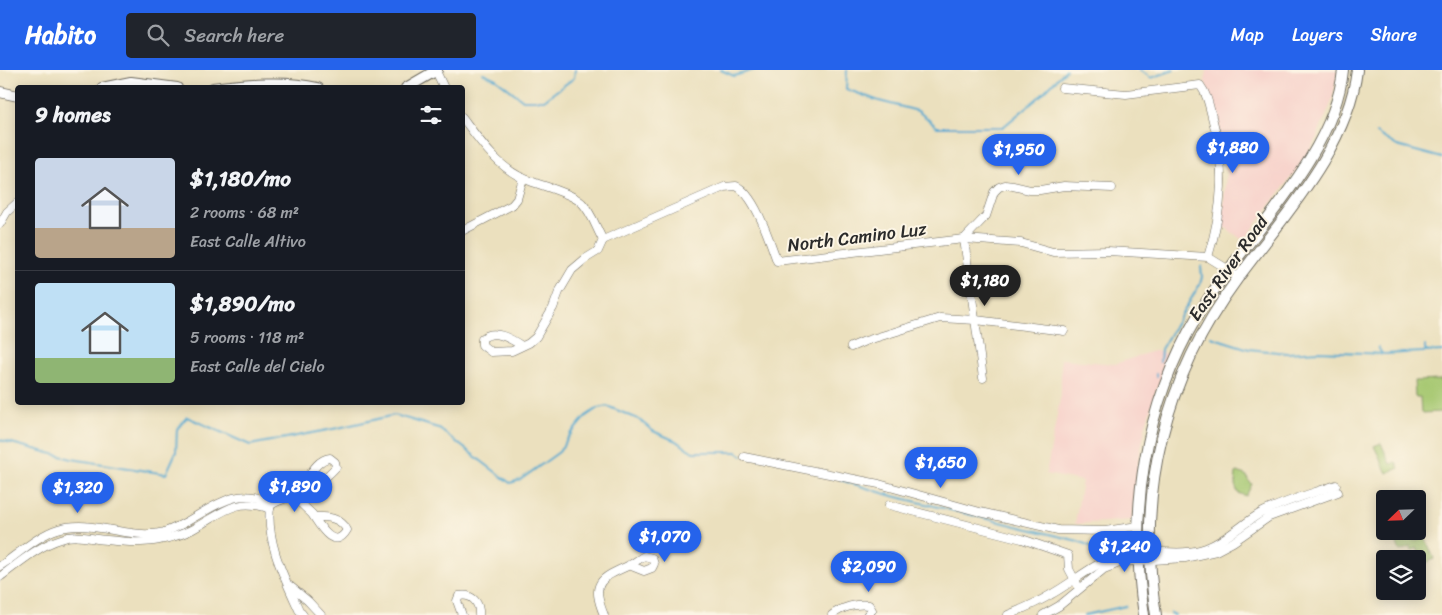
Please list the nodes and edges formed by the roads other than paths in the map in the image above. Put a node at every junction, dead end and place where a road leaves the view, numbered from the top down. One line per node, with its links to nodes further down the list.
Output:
1 (1343, 70): 22 (main road, East River Road)
2 (1357, 70): 23 (main road, East River Road)
3 (436, 71): 8 (main road); 9 (street)
4 (116, 85): 5 (main road)
5 (150, 85)
6 (243, 85): 7 (main road)
7 (307, 85)
8 (411, 85)
9 (443, 85)
10 (1062, 88): 21 (street)
11 (0, 92): 12 (main road)
12 (15, 95)
13 (465, 121): 14 (street)
14 (523, 178): 18 (street); 20 (street)
15 (1112, 188): 19 (street)
16 (15, 205): 17 (street)
17 (0, 224)
18 (465, 229)
19 (964, 239): 20 (street, North Camino Luz); 21 (street, North Camino Luz); 24 (street)
20 (603, 240): 26 (street)
21 (1208, 257): 22 (street, North Camino Luz)
22 (1229, 270): 23 (street, North Camino Luz); 35 (main road, East River Road)
23 (1238, 278): 37 (main road, East River Road)
24 (976, 320): 25 (street); 27 (street); 28 (street)
25 (1064, 331)
26 (522, 346)
27 (851, 346)
28 (983, 378)
29 (744, 457): 35 (street)
30 (1337, 488): 37 (street)
31 (295, 494): 31 (street); 33 (street); 34 (street)
32 (890, 505): 41 (street)
33 (271, 507): 39 (street); 40 (street); 42 (street)
34 (314, 517)
35 (1138, 526): 36 (main road, East River Road)
36 (1138, 556): 37 (street); 41 (street); 43 (street); 53 (main road, East River Road)
37 (1150, 556): 54 (main road, East River Road)
38 (630, 565): 48 (street)
39 (0, 566)
40 (0, 577)
41 (1074, 580): 43 (street); 51 (street)
42 (288, 584): 44 (street); 45 (street)
43 (1081, 590): 52 (street)
44 (303, 615)
45 (321, 615)
46 (462, 615): 47 (street)
47 (479, 615)
48 (604, 615)
49 (832, 615): 50 (street)
50 (867, 615)
51 (1008, 615)
52 (1043, 615)
53 (1144, 615)
54 (1156, 615)

